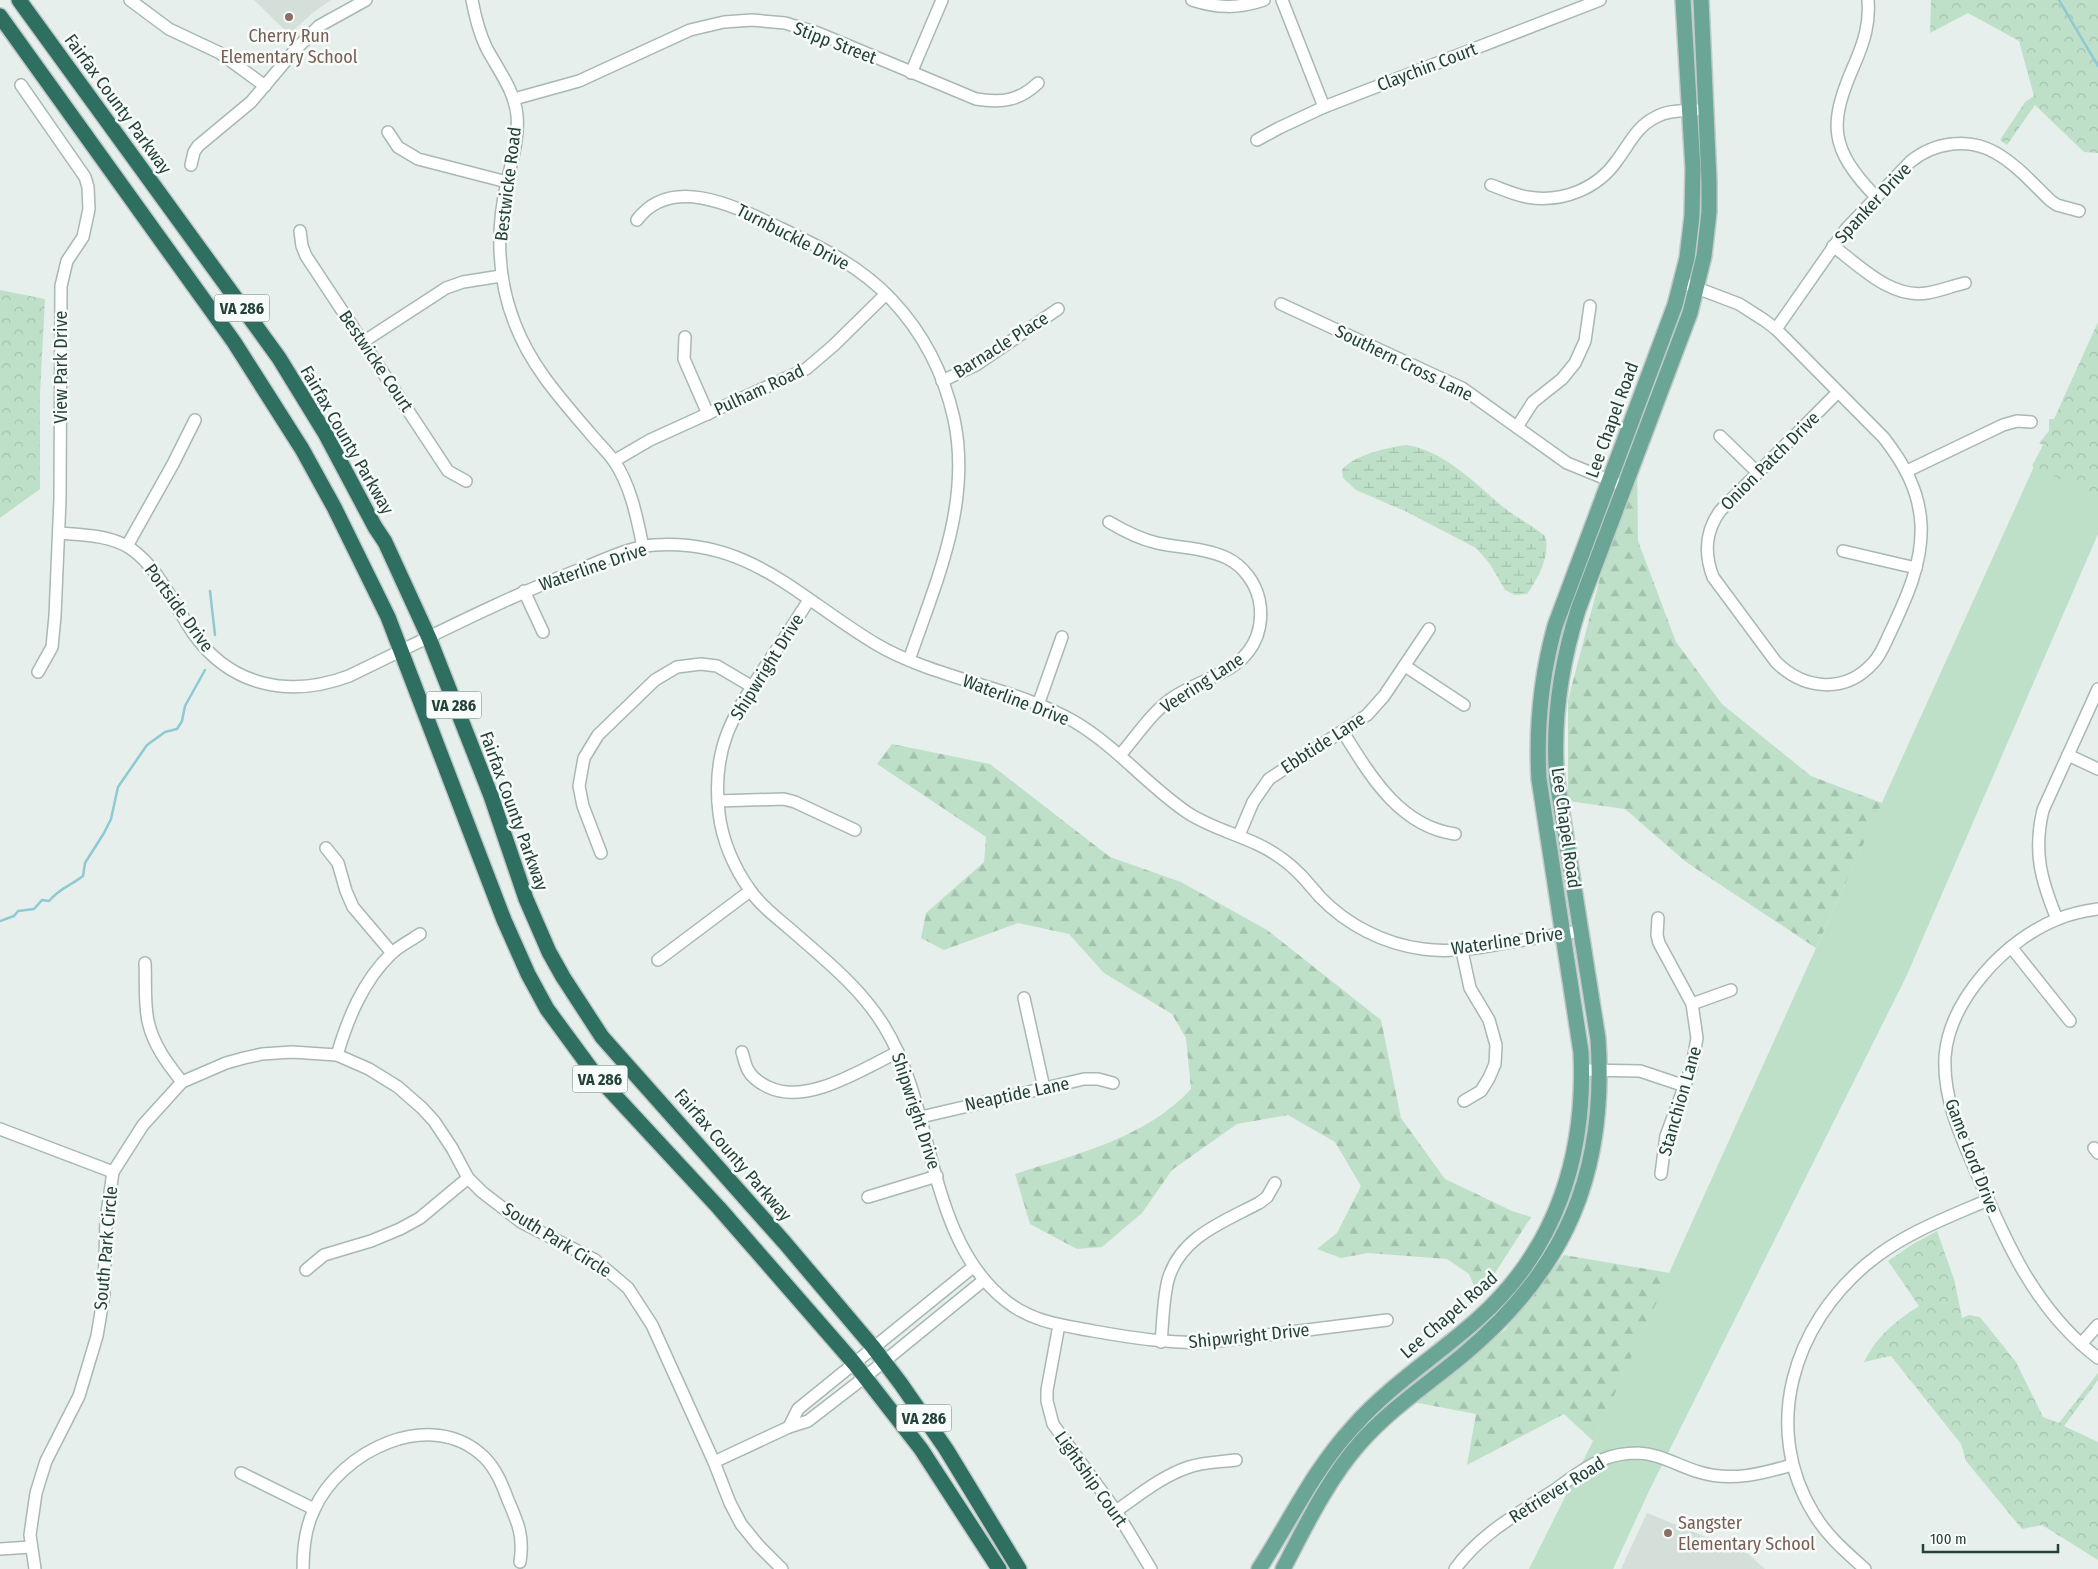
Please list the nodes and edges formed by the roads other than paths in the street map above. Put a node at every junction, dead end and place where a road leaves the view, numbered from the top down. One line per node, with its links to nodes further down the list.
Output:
1 (19, 0): 67 (highway, Fairfax County Parkway / VA 286)
2 (130, 0): 17 (street)
3 (366, 0): 17 (street)
4 (472, 0): 18 (street, Bestwicke Road)
5 (942, 0): 14 (street)
6 (1192, 0): 7 (street)
7 (1264, 0)
8 (1282, 0): 19 (street)
9 (1600, 0): 19 (street, Claychin Court)
10 (1683, 0): 20 (main road, Lee Chapel Road)
11 (1701, 0): 21 (main road, Lee Chapel Road)
12 (1868, 0): 27 (street)
13 (0, 16): 68 (highway, VA 286)
14 (911, 73): 15 (street, Stipp Street); 18 (street, Stipp Street)
15 (1038, 84)
16 (21, 85): 57 (street, View Park Drive)
17 (265, 86): 24 (street)
18 (514, 100): 25 (street, Bestwicke Road)
19 (1324, 107): 23 (street, Claychin Court)
20 (1689, 110): 21 (street); 26 (street); 33 (main road, Lee Chapel Road)
21 (1706, 110): 35 (main road, Lee Chapel Road)
22 (388, 132): 25 (street)
23 (1257, 140)
24 (191, 165)
25 (507, 182): 32 (street, Bestwicke Road)
26 (1490, 185)
27 (1876, 197): 28 (street, Spanker Drive); 31 (street, Spanker Drive)
28 (2079, 211)
29 (637, 220): 36 (street, Turnbuckle Drive)
30 (300, 231): 42 (street, Bestwicke Court)
31 (1833, 246): 34 (street); 40 (street, Spanker Drive)
32 (501, 276): 42 (street); 50 (street, Bestwicke Road)
33 (1681, 282): 35 (street, Onion Patch Drive); 53 (main road, Lee Chapel Road)
34 (1964, 283)
35 (1697, 289): 40 (street, Onion Patch Drive); 55 (main road, Lee Chapel Road)
36 (886, 294): 43 (street, Turnbuckle Drive); 45 (street, Pulham Road)
37 (1281, 304): 48 (street, Southern Cross Lane)
38 (1590, 306): 48 (street)
39 (1058, 309): 43 (street, Barnacle Place)
40 (1776, 329): 44 (street, Onion Patch Drive)
41 (685, 337): 45 (street)
42 (363, 342): 54 (street, Bestwicke Court)
43 (942, 381): 69 (street, Turnbuckle Drive)
44 (1838, 392): 51 (street, Onion Patch Drive); 52 (street, Onion Patch Drive)
45 (708, 414): 50 (street, Pulham Road)
46 (195, 420): 58 (street)
47 (2031, 422): 51 (street)
48 (1517, 427): 53 (street, Southern Cross Lane)
49 (1720, 436): 52 (street)
50 (614, 461): 59 (street, Bestwicke Road)
51 (1907, 471): 61 (street, Onion Patch Drive)
52 (1757, 472): 61 (street, Onion Patch Drive)
53 (1610, 480): 55 (street, Southern Cross Lane); 92 (main road, Lee Chapel Road)
54 (466, 481)
55 (1626, 487): 90 (main road, Lee Chapel Road)
56 (1109, 522): 77 (street, Veering Lane)
57 (60, 533): 58 (street, Portside Drive); 71 (street, View Park Drive)
58 (127, 546): 68 (street, Portside Drive)
59 (643, 547): 62 (street, Waterline Drive); 63 (street, Waterline Drive)
60 (1843, 551): 61 (street)
61 (1916, 568)
62 (524, 591): 65 (street); 67 (street, Waterline Drive)
63 (809, 600): 69 (street, Waterline Drive); 72 (street, Shipwright Drive)
64 (1429, 629): 70 (street, Ebbtide Lane)
65 (543, 632)
66 (1062, 637): 74 (street)
67 (429, 638): 68 (street, Portside Drive); 129 (highway, Fairfax County Parkway / VA 286)
68 (402, 650): 132 (highway, VA 286)
69 (909, 660): 74 (street, Waterline Drive)
70 (1405, 666): 75 (street); 76 (street, Ebbtide Lane)
71 (38, 672)
72 (751, 686): 80 (street, Shipwright Drive); 85 (street)
73 (2098, 689): 78 (street)
74 (1038, 706): 77 (street, Waterline Drive)
75 (1464, 706)
76 (1343, 732): 82 (street); 83 (street, Ebbtide Lane)
77 (1120, 755): 83 (street, Waterline Drive)
78 (2068, 755): 79 (street); 89 (street)
79 (2098, 769)
80 (718, 801): 81 (street); 86 (street, Shipwright Drive)
81 (855, 830)
82 (1455, 834)
83 (1240, 835): 94 (street, Waterline Drive)
84 (326, 848): 95 (street)
85 (601, 853)
86 (750, 891): 96 (street); 103 (street, Shipwright Drive)
87 (2098, 909): 89 (street, Game Lord Drive)
88 (1658, 918): 100 (street, Stanchion Lane)
89 (2057, 919): 93 (street, Game Lord Drive)
90 (1580, 931): 92 (street, Waterline Drive); 105 (main road, Lee Chapel Road)
91 (420, 934): 95 (street)
92 (1564, 934): 94 (street, Waterline Drive); 106 (main road, Lee Chapel Road)
93 (2011, 948): 101 (street); 120 (street, Game Lord Drive)
94 (1462, 951): 111 (street)
95 (392, 953): 104 (street)
96 (658, 960)
97 (145, 963): 107 (street)
98 (1732, 990): 100 (street)
99 (1024, 998): 110 (street)
100 (1692, 1004): 109 (street, Stanchion Lane)
101 (2070, 1021)
102 (742, 1052): 103 (street)
103 (898, 1052): 112 (street, Shipwright Drive)
104 (337, 1055): 107 (street, South Park Circle); 117 (street, South Park Circle)
105 (1600, 1069): 106 (street); 109 (street); 135 (main road, Lee Chapel Road)
106 (1582, 1070): 134 (main road, Lee Chapel Road)
107 (182, 1082): 114 (street, South Park Circle)
108 (1113, 1083): 110 (street, Neaptide Lane)
109 (1685, 1086): 115 (street, Stanchion Lane)
110 (1044, 1088): 112 (street, Neaptide Lane)
111 (1464, 1101)
112 (921, 1117): 116 (street, Shipwright Drive)
113 (0, 1129): 114 (street)
114 (113, 1172): 143 (street, South Park Circle)
115 (1661, 1174)
116 (937, 1176): 119 (street); 121 (street, Shipwright Drive)
117 (468, 1178): 122 (street); 138 (street, South Park Circle)
118 (1275, 1183): 127 (street)
119 (868, 1196)
120 (1988, 1200): 128 (street, Game Lord Drive); 139 (street)
121 (973, 1266): 123 (street, Shipwright Drive); 129 (street)
122 (306, 1270)
123 (984, 1280): 125 (street, Shipwright Drive); 131 (street)
124 (1387, 1320): 127 (street, Shipwright Drive)
125 (1059, 1325): 127 (street, Shipwright Drive); 142 (street, Lightship Court)
126 (2098, 1326): 128 (street)
127 (1161, 1342)
128 (2081, 1344): 130 (street, Game Lord Drive)
129 (873, 1347): 131 (highway, Fairfax County Parkway / VA 286); 132 (street)
130 (2098, 1358)
131 (884, 1361): 133 (street); 150 (highway, Fairfax County Parkway / VA 286)
132 (854, 1363): 133 (highway, VA 286); 136 (street)
133 (865, 1377): 136 (street); 149 (highway, VA 286)
134 (1391, 1389): 135 (main road); 152 (main road, Lee Chapel Road)
135 (1402, 1402): 153 (main road, Lee Chapel Road)
136 (789, 1427): 138 (street)
137 (1236, 1460): 142 (street)
138 (714, 1462): 148 (street, South Park Circle)
139 (1792, 1464): 154 (street, Retriever Road); 155 (street)
140 (241, 1473): 141 (street)
141 (314, 1509): 145 (street); 147 (street)
142 (1116, 1511): 151 (street, Lightship Court)
143 (31, 1547): 144 (street); 146 (street, South Park Circle)
144 (0, 1549)
145 (520, 1562)
146 (35, 1569)
147 (303, 1569)
148 (782, 1569)
149 (999, 1569)
150 (1019, 1569)
151 (1151, 1569)
152 (1259, 1569)
153 (1283, 1569)
154 (1455, 1569)
155 (1865, 1569)

